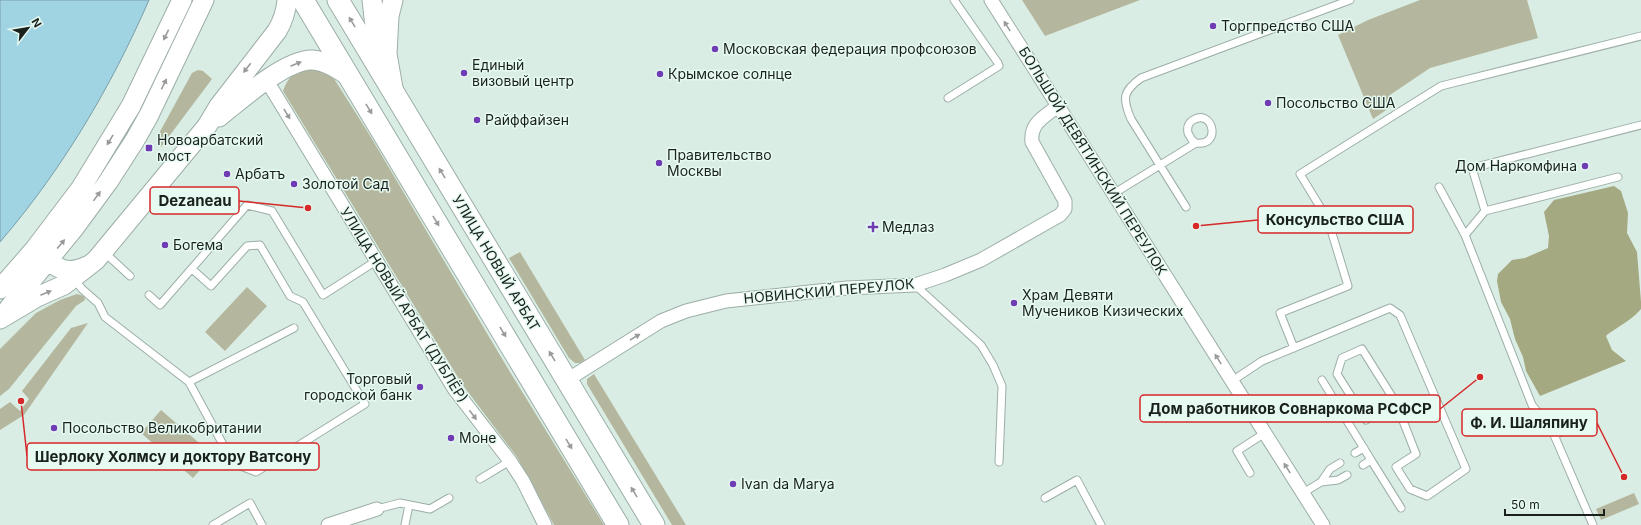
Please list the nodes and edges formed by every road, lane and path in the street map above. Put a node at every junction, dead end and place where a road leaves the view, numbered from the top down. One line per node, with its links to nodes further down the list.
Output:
1 (182, 0): 28 (main road, one-way to 28)
2 (204, 0): 28 (main road, one-way to 2)
3 (288, 0): 19 (main road, one-way to 19)
4 (303, 0): 13 (main road)
5 (338, 0): 12 (main road, УЛИЦА НОВЫЙ АРБАТ, one-way to 5)
6 (372, 0): 12 (main road)
7 (393, 0): 15 (main road)
8 (954, 0): 16 (lane)
9 (991, 0): 17 (street, БОЛЬШОЙ ДЕВЯТИНСКИЙ ПЕРЕУЛОК, one-way to 9)
10 (1350, 0): 21 (lane)
11 (1641, 36): 39 (lane)
12 (379, 67): 15 (main road, УЛИЦА НОВЫЙ АРБАТ)
13 (349, 76): 14 (main road, one-way to 13); 70 (main road, one-way to 70)
14 (267, 81): 19 (main road); 30 (street, УЛИЦА НОВЫЙ АРБАТ (ДУБЛЁР), one-way to 30)
15 (394, 92): 40 (main road, УЛИЦА НОВЫЙ АРБАТ, one-way to 15)
16 (948, 98)
17 (1058, 106): 24 (street, БОЛЬШОЙ ДЕВЯТИНСКИЙ ПЕРЕУЛОК); 34 (street, НОВИНСКИЙ ПЕРЕУЛОК)
18 (1641, 125): 26 (lane)
19 (207, 126): 29 (main road)
20 (1196, 142): 21 (lane)
21 (1159, 166): 24 (lane); 25 (lane)
22 (1618, 177): 26 (lane)
23 (1439, 187): 27 (lane)
24 (1113, 194): 41 (street, БОЛЬШОЙ ДЕВЯТИНСКИЙ ПЕРЕУЛОК, one-way to 24)
25 (1186, 207)
26 (1485, 212): 27 (lane)
27 (1465, 235): 47 (lane)
28 (41, 255): 29 (main road); 35 (main road); 37 (main road)
29 (98, 258): 32 (lane); 33 (main road)
30 (376, 261): 31 (lane); 51 (street, УЛИЦА НОВЫЙ АРБАТ (ДУБЛЁР), one-way to 51)
31 (192, 269): 36 (lane); 43 (lane)
32 (130, 276)
33 (74, 279): 37 (main road, one-way to 33); 43 (lane)
34 (915, 285): 40 (street, НОВИНСКИЙ ПЕРЕУЛОК, one-way to 34); 52 (lane)
35 (0, 289)
36 (149, 295)
37 (0, 319)
38 (294, 328): 43 (lane)
39 (1294, 348): 41 (lane); 44 (lane)
40 (566, 380): 71 (main road, УЛИЦА НОВЫЙ АРБАТ, one-way to 40)
41 (1232, 380): 46 (street, БОЛЬШОЙ ДЕВЯТИНСКИЙ ПЕРЕУЛОК)
42 (1322, 380): 48 (lane)
43 (189, 382)
44 (1396, 403): 44 (lane)
45 (1582, 424): 47 (lane)
46 (1265, 433): 55 (lane); 59 (street, БОЛЬШОЙ ДЕВЯТИНСКИЙ ПЕРЕУЛОК, one-way to 46)
47 (1554, 435): 74 (lane)
48 (1364, 448): 49 (lane); 50 (lane)
49 (1355, 453)
50 (1371, 460): 54 (lane); 63 (lane)
51 (510, 461): 57 (lane); 69 (street, УЛИЦА НОВЫЙ АРБАТ (ДУБЛЁР))
52 (999, 462)
53 (1340, 463): 58 (lane)
54 (1363, 465)
55 (1250, 473)
56 (1347, 475): 58 (lane)
57 (480, 479)
58 (1321, 482): 59 (lane)
59 (1303, 493): 73 (street, БОЛЬШОЙ ДЕВЯТИНСКИЙ ПЕРЕУЛОК)
60 (449, 498): 62 (lane)
61 (1045, 498): 72 (lane)
62 (409, 505): 64 (lane); 68 (lane)
63 (1401, 508)
64 (377, 510): 67 (street)
65 (213, 525): 66 (lane)
66 (262, 525)
67 (328, 525)
68 (405, 525)
69 (545, 525)
70 (618, 525)
71 (654, 525)
72 (1101, 525)
73 (1323, 525)
74 (1593, 525)

